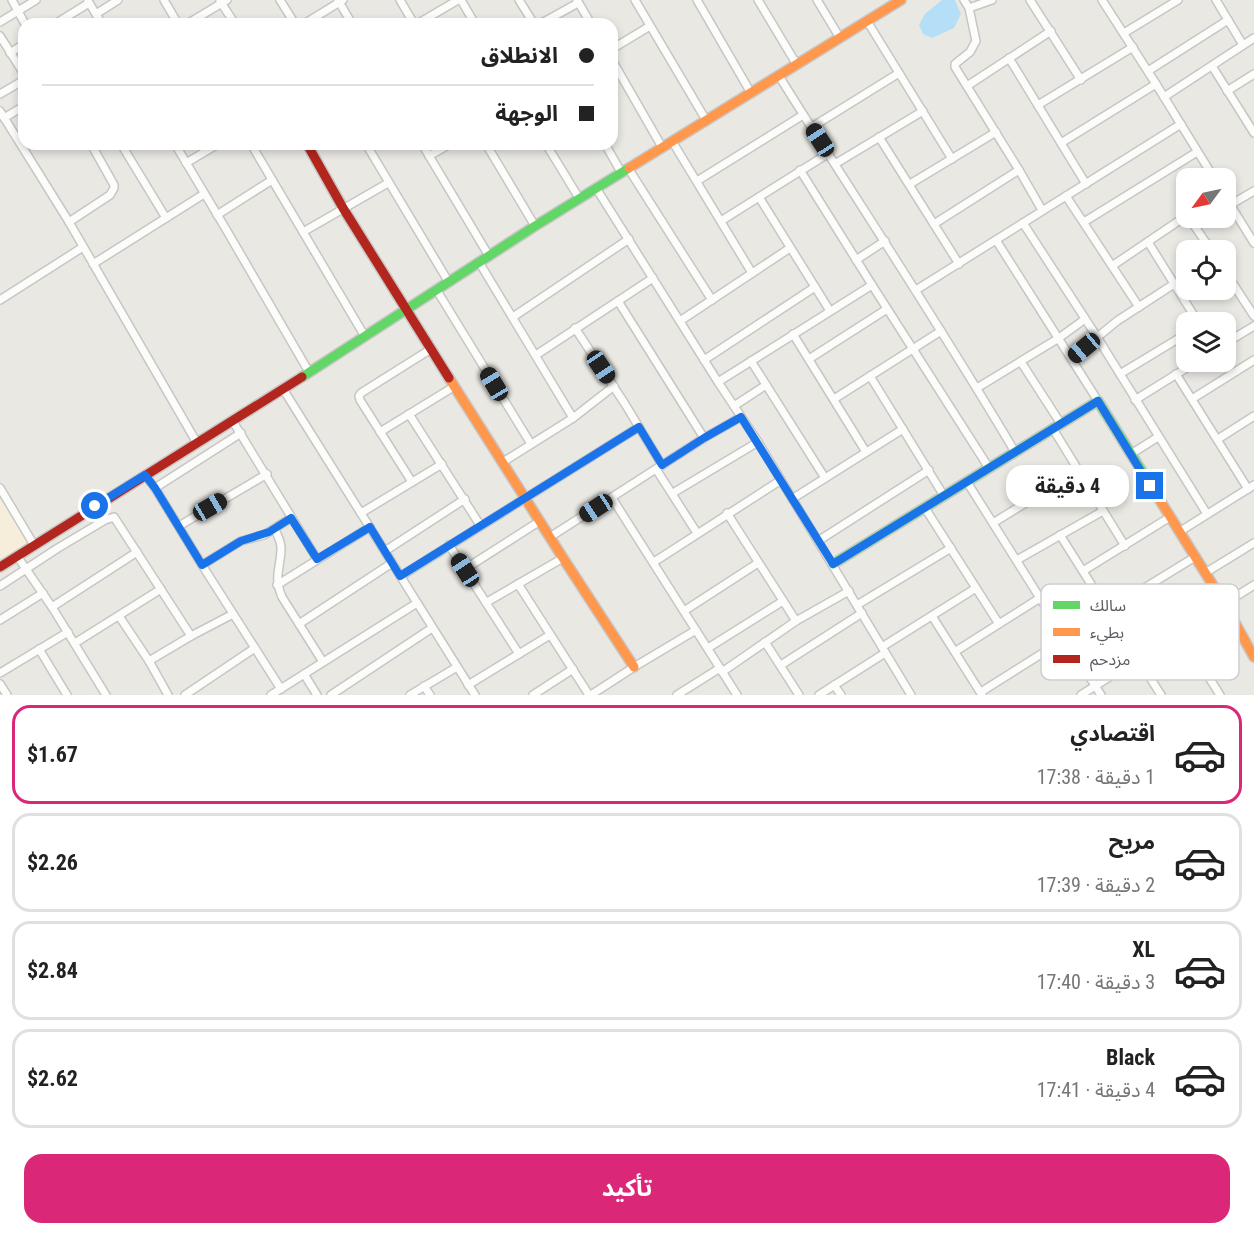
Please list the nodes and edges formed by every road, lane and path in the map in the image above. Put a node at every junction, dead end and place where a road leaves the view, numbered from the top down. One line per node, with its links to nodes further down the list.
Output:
1 (12, 0): 27 (street)
2 (36, 0): 27 (street)
3 (118, 0): 28 (street)
4 (164, 0): 32 (street)
5 (280, 0): 35 (street)
6 (400, 0): 38 (street)
7 (459, 0): 39 (street); 40 (street)
8 (519, 0): 41 (street)
9 (635, 0): 47 (street)
10 (697, 0): 72 (street)
11 (758, 0): 59 (street)
12 (817, 0): 51 (street)
13 (880, 0): 25 (street)
14 (901, 0): 25 (main road)
15 (964, 0): 26 (street)
16 (992, 0): 26 (street)
17 (1030, 0): 48 (street)
18 (1102, 0): 49 (street)
19 (1176, 0): 49 (street)
20 (1216, 0): 44 (street)
21 (88, 1): 28 (street); 30 (street)
22 (223, 1): 33 (street); 34 (street)
23 (340, 1): 36 (street); 37 (street)
24 (577, 1): 42 (street); 43 (street)
25 (886, 9): 45 (main road)
26 (969, 9): 70 (street)
27 (18, 11): 29 (street); 46 (street)
28 (96, 14): 31 (street)
29 (22, 18)
30 (64, 18)
31 (98, 18)
32 (174, 18)
33 (196, 18)
34 (232, 18)
35 (291, 18)
36 (313, 18)
37 (348, 18)
38 (411, 18)
39 (426, 18)
40 (471, 18)
41 (530, 18)
42 (550, 18)
43 (587, 18)
44 (1228, 20): 54 (street); 63 (street)
45 (867, 21): 51 (main road); 64 (street)
46 (0, 22)
47 (650, 26): 53 (street); 80 (street)
48 (1051, 31): 58 (street); 67 (street)
49 (1124, 33): 55 (street)
50 (0, 36): 57 (street)
51 (840, 38): 59 (main road)
52 (1254, 38): 54 (street)
53 (618, 45)
54 (1243, 45): 61 (street)
55 (1133, 47): 63 (street); 67 (street)
56 (18, 48): 57 (street)
57 (10, 53): 60 (street)
58 (1009, 58): 70 (street); 75 (street)
59 (797, 64): 66 (main road)
60 (18, 65)
61 (1212, 66): 71 (street); 74 (street)
62 (618, 70): 89 (street)
63 (1148, 71): 69 (street)
64 (899, 73): 77 (street); 82 (street)
65 (1254, 74): 71 (street)
66 (779, 76): 72 (main road); 78 (street)
67 (1081, 80): 75 (street)
68 (18, 84): 73 (street)
69 (1156, 84): 74 (street); 88 (street)
70 (966, 86): 83 (street)
71 (1227, 91): 84 (street)
72 (751, 93): 80 (main road)
73 (0, 94)
74 (1164, 97): 81 (street)
75 (1038, 105): 88 (street)
76 (18, 108): 79 (street)
77 (923, 111): 85 (street); 106 (street)
78 (803, 114): 82 (street); 114 (street)
79 (2, 115): 86 (street)
80 (706, 120): 87 (main road)
81 (1181, 124): 103 (street); 117 (street)
82 (812, 127): 104 (street)
83 (996, 132): 106 (street); 112 (street)
84 (1254, 133)
85 (879, 137): 108 (street); 116 (street)
86 (18, 141)
87 (672, 141): 89 (main road); 114 (street)
88 (1061, 144): 117 (street)
89 (662, 147): 110 (main road)
90 (24, 150): 131 (street)
91 (94, 150): 131 (street)
92 (125, 150): 129 (street)
93 (178, 150): 107 (street)
94 (208, 150): 107 (street)
95 (254, 150): 113 (street)
96 (311, 150): 125 (main road)
97 (369, 150): 115 (street)
98 (426, 150): 105 (street)
99 (440, 150): 105 (street)
100 (490, 150): 136 (street)
101 (550, 150): 123 (street)
102 (610, 150): 110 (street)
103 (1197, 152): 109 (street); 132 (street)
104 (829, 153): 108 (street); 111 (street)
105 (429, 156): 145 (street)
106 (952, 159): 116 (street)
107 (186, 163): 120 (street)
108 (835, 164): 140 (street)
109 (1207, 168)
110 (625, 170): 118 (main road); 161 (street)
111 (800, 170): 122 (street); 146 (street)
112 (1019, 170): 126 (street); 134 (street)
113 (272, 180): 127 (street); 137 (street)
114 (697, 181): 130 (street)
115 (388, 183): 125 (street); 153 (street)
116 (910, 184): 134 (street)
117 (1086, 184): 121 (street)
118 (596, 188): 123 (main road); 138 (street)
119 (1254, 191): 124 (street)
120 (204, 194): 127 (street); 129 (street)
121 (1066, 196): 126 (street); 132 (street)
122 (759, 197): 130 (street); 144 (street)
123 (579, 198): 136 (main road)
124 (1236, 202)
125 (343, 208): 137 (street); 164 (main road)
126 (1042, 210): 133 (street)
127 (218, 215): 190 (street)
128 (1236, 215): 142 (street)
129 (166, 218): 148 (street)
130 (722, 221): 151 (street)
131 (69, 222): 143 (street)
132 (1084, 222): 150 (street)
133 (1023, 223): 139 (street); 170 (street)
134 (934, 224): 149 (street)
135 (1176, 224): 141 (street)
136 (535, 226): 145 (main road)
137 (303, 232): 176 (street)
138 (629, 239): 152 (street); 169 (street)
139 (996, 240): 149 (street); 179 (street)
140 (885, 241): 146 (street); 159 (street)
141 (1148, 242): 150 (street); 154 (street)
142 (1254, 243)
143 (83, 247): 148 (street); 160 (street)
144 (790, 248): 151 (street); 156 (street)
145 (489, 255): 147 (main road)
146 (856, 260): 155 (street)
147 (479, 262): 153 (main road); 169 (street)
148 (93, 264): 220 (street)
149 (959, 264): 159 (street)
150 (1112, 266): 163 (street)
151 (752, 273): 161 (street)
152 (653, 278): 162 (street); 171 (street)
153 (448, 281): 158 (main road)
154 (1174, 284): 163 (street); 167 (street)
155 (872, 285): 165 (street); 166 (street)
156 (815, 286): 166 (street); 186 (street)
157 (1236, 288): 168 (street)
158 (436, 289): 164 (main road); 222 (street)
159 (916, 290): 174 (street)
160 (0, 300)
161 (712, 300): 171 (street)
162 (618, 302): 173 (street); 218 (street)
163 (1139, 307): 177 (street)
164 (407, 308): 176 (main road); 181 (main road)
165 (887, 309): 182 (street); 184 (street)
166 (830, 311): 175 (street)
167 (1192, 312)
168 (1254, 316)
169 (513, 317): 183 (street)
170 (1085, 319): 177 (street); 179 (street)
171 (680, 321): 186 (street)
172 (1254, 326): 178 (street)
173 (575, 328): 183 (street); 197 (street)
174 (941, 331): 182 (street); 200 (street)
175 (794, 334): 184 (street); 188 (street)
176 (364, 335): 190 (main road)
177 (1097, 337): 185 (street); 192 (street)
178 (1236, 337)
179 (1059, 338): 185 (street); 189 (street)
180 (1176, 340): 192 (street)
181 (431, 349): 196 (main road); 215 (street)
182 (913, 349): 194 (street); 229 (street)
183 (536, 355): 209 (street)
184 (809, 358): 201 (street)
185 (1072, 358): 204 (street)
186 (704, 360): 195 (street)
187 (1254, 360): 202 (street)
188 (752, 361): 195 (street); 198 (street)
189 (1021, 362): 200 (street); 211 (street)
190 (309, 372): 199 (main road)
191 (1179, 372): 193 (street)
192 (1120, 374): 203 (street)
193 (1176, 374): 202 (street); 203 (street)
194 (870, 376): 201 (street); 213 (street)
195 (718, 382): 205 (street)
196 (455, 386): 206 (street); 226 (main road)
197 (614, 386): 209 (street); 212 (street)
198 (766, 386): 205 (street); 234 (street)
199 (283, 388): 210 (main road); 250 (street)
200 (977, 388): 224 (street)
201 (834, 399): 223 (street)
202 (1192, 399): 219 (street)
203 (1135, 400): 217 (street)
204 (1098, 401): 211 (main road); 225 (main road)
205 (734, 406): 208 (street)
206 (409, 414): 215 (street); 227 (street)
207 (1254, 416): 219 (street)
208 (741, 417): 218 (street); 221 (street)
209 (573, 418): 222 (street)
210 (232, 420): 216 (street); 220 (main road)
211 (1061, 424): 214 (main road)
212 (639, 427): 228 (street); 243 (street)
213 (903, 429): 223 (street); 230 (street)
214 (1053, 429): 224 (main road); 231 (street)
215 (380, 432): 236 (street)
216 (241, 433): 232 (street); 240 (street)
217 (1158, 437): 225 (street); 252 (street)
218 (704, 438): 228 (street)
219 (1218, 439): 238 (street)
220 (197, 442): 233 (main road)
221 (758, 442): 235 (street); 241 (street)
222 (531, 444): 226 (street)
223 (866, 452): 234 (street)
224 (1015, 452): 229 (main road)
225 (1131, 454): 253 (main road)
226 (503, 462): 243 (main road)
227 (442, 464): 236 (street); 245 (street)
228 (659, 467): 241 (street); 244 (street)
229 (989, 468): 237 (main road)
230 (929, 470): 242 (street); 266 (street)
231 (1079, 471): 249 (street); 257 (street)
232 (267, 474): 254 (street); 259 (street)
233 (145, 475): 240 (street); 247 (main road)
234 (825, 478): 246 (street)
235 (781, 480): 246 (street); 251 (street)
236 (412, 482): 250 (street)
237 (967, 482): 242 (main road); 257 (street)
238 (1251, 487): 252 (street)
239 (0, 488): 268 (street)
240 (155, 488): 259 (street)
241 (673, 493): 263 (street)
242 (944, 496): 248 (main road)
243 (526, 498): 256 (main road); 258 (street)
244 (612, 498): 265 (street); 279 (street)
245 (465, 499): 258 (street); 272 (street)
246 (792, 499): 266 (street)
247 (95, 506): 255 (street); 268 (main road)
248 (925, 508): 271 (street); 282 (main road)
249 (1103, 511): 264 (street); 270 (street)
250 (361, 513): 260 (street)
251 (727, 513): 263 (street); 281 (street)
252 (1207, 514): 262 (street)
253 (1170, 517): 262 (main road); 270 (street)
254 (291, 518): 261 (street); 277 (street)
255 (105, 520): 273 (street); 285 (street)
256 (540, 521): 265 (main road); 286 (street)
257 (993, 523): 278 (street)
258 (480, 525): 269 (street)
259 (179, 526): 283 (street)
260 (370, 527): 272 (street); 277 (street)
261 (275, 529): 283 (street); 294 (street)
262 (1179, 532): 275 (main road)
263 (697, 533): 279 (street)
264 (1060, 535): 278 (street); 287 (street)
265 (550, 537): 276 (main road)
266 (818, 541): 282 (street)
267 (1254, 543): 288 (street)
268 (34, 545): 274 (main road)
269 (449, 545): 286 (street); 289 (street)
270 (1125, 546): 287 (street)
271 (951, 548): 297 (street); 306 (street)
272 (385, 551): 280 (street)
273 (137, 552): 298 (street); 307 (street)
274 (17, 556): 284 (main road); 285 (street)
275 (1195, 557): 288 (main road); 292 (street)
276 (563, 558): 290 (street); 337 (main road)
277 (317, 559): 294 (street)
278 (1017, 560): 302 (street)
279 (654, 562): 308 (street)
280 (392, 563): 289 (street); 315 (street)
281 (758, 563): 303 (street); 308 (street)
282 (833, 564): 299 (street)
283 (202, 565): 310 (street)
284 (0, 567)
285 (27, 569): 296 (street); 300 (street)
286 (465, 570): 304 (street)
287 (1083, 571): 291 (street)
288 (1205, 573): 293 (main road)
289 (400, 576): 305 (street)
290 (518, 584): 304 (street); 321 (street)
291 (1091, 584)
292 (1151, 584)
293 (1212, 584)
294 (277, 585): 315 (street)
295 (1254, 585): 301 (street)
296 (0, 586)
297 (976, 588): 312 (street); 316 (street)
298 (161, 590): 311 (street); 322 (street)
299 (849, 591): 306 (street); 314 (street)
300 (43, 593): 307 (street); 313 (street)
301 (1239, 594)
302 (1040, 598): 316 (street)
303 (783, 601): 314 (street); 326 (street)
304 (487, 602): 330 (street)
305 (417, 603): 317 (street); 334 (street)
306 (857, 605): 309 (street)
307 (52, 607): 320 (street)
308 (684, 611): 318 (street)
309 (862, 613): 328 (street); 335 (street)
310 (233, 614): 322 (street); 325 (street)
311 (119, 616): 324 (street); 333 (street)
312 (932, 616): 328 (street); 329 (street)
313 (0, 620)
314 (796, 621): 323 (street)
315 (299, 624): 334 (street)
316 (999, 624): 329 (street)
317 (432, 628): 336 (street); 360 (street)
318 (696, 630): 326 (street); 337 (street)
319 (1239, 630): 332 (main road)
320 (68, 632): 324 (street); 327 (street)
321 (550, 635): 330 (street); 338 (street)
322 (191, 636): 333 (street)
323 (765, 642): 335 (street); 339 (street)
324 (75, 643): 355 (street)
325 (255, 648): 351 (street); 357 (street)
326 (708, 648): 339 (street)
327 (39, 649): 340 (street); 354 (street)
328 (883, 650): 348 (street); 371 (street)
329 (956, 651): 352 (street)
330 (519, 654): 347 (street)
331 (1041, 655): 352 (street)
332 (1254, 657)
333 (149, 661): 356 (street)
334 (323, 662): 341 (street)
335 (781, 665): 368 (street)
336 (457, 667): 347 (street); 349 (street)
337 (634, 667): 365 (street)
338 (573, 669): 364 (street); 365 (street)
339 (721, 670): 366 (street); 367 (street)
340 (0, 673)
341 (304, 674): 351 (street); 359 (street)
342 (1092, 680): 350 (street)
343 (1105, 680): 350 (street)
344 (1152, 680): 374 (street)
345 (1210, 680): 375 (street)
346 (0, 684): 353 (street)
347 (468, 685): 363 (street)
348 (834, 685): 369 (street); 370 (street)
349 (424, 686): 361 (street); 362 (street)
350 (1096, 686): 372 (street); 373 (street)
351 (281, 689): 358 (street)
352 (982, 693)
353 (7, 695)
354 (67, 695)
355 (106, 695)
356 (168, 695)
357 (185, 695)
358 (271, 695)
359 (317, 695)
360 (331, 695)
361 (410, 695)
362 (430, 695)
363 (475, 695)
364 (533, 695)
365 (590, 695)
366 (677, 695)
367 (737, 695)
368 (799, 695)
369 (819, 695)
370 (840, 695)
371 (911, 695)
372 (1081, 695)
373 (1101, 695)
374 (1161, 695)
375 (1220, 695)

